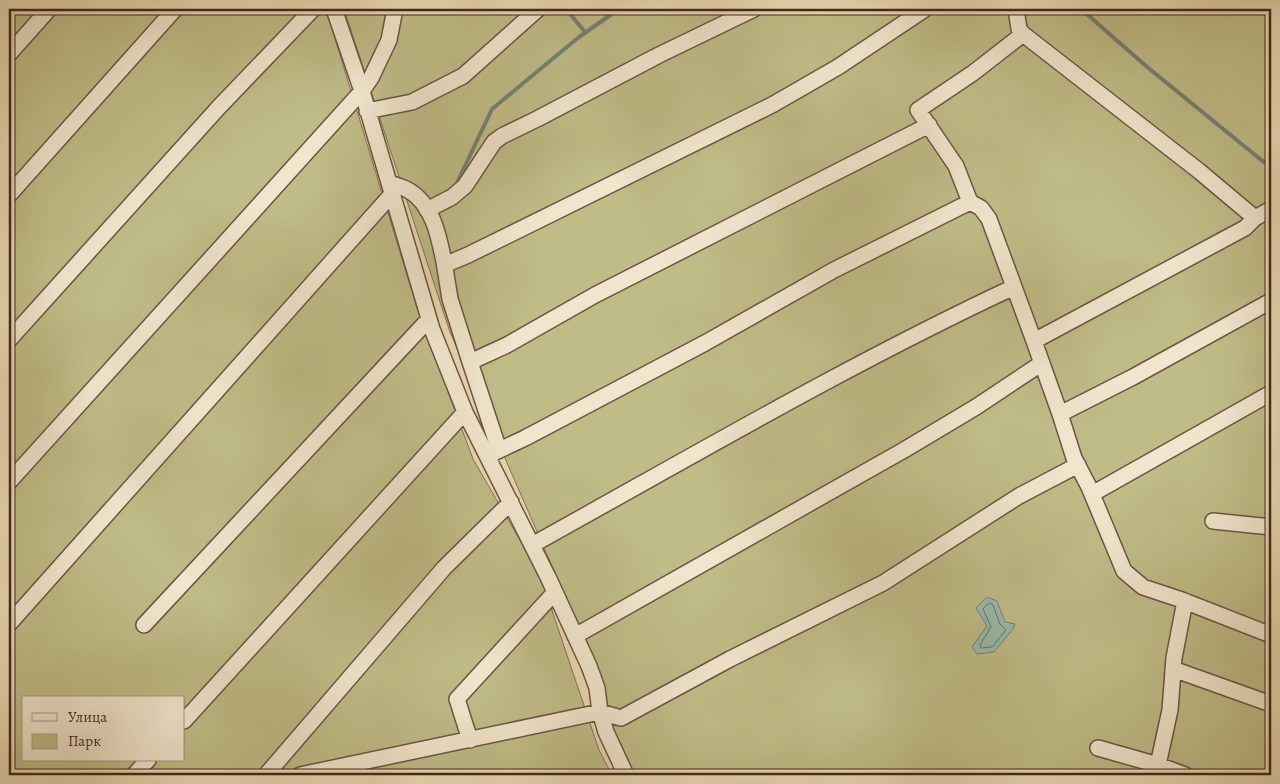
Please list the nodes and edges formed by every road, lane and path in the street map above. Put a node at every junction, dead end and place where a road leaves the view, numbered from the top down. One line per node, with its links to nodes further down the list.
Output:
1 (50, 9): 11 (lane)
2 (175, 9): 16 (lane)
3 (313, 9): 26 (lane)
4 (334, 9): 12 (lane)
5 (395, 9): 12 (lane)
6 (538, 9): 13 (lane)
7 (754, 9): 19 (lane)
8 (925, 9): 22 (lane)
9 (1016, 9): 10 (lane)
10 (1023, 34): 14 (lane); 21 (lane)
11 (9, 54)
12 (362, 92): 13 (lane); 35 (lane)
13 (367, 111): 15 (lane)
14 (929, 126): 17 (lane); 28 (lane)
15 (391, 189): 19 (lane); 25 (lane); 43 (lane)
16 (9, 195)
17 (970, 202): 23 (lane); 33 (lane)
18 (1271, 208): 21 (lane)
19 (427, 210): 22 (lane)
20 (1271, 215): 21 (lane)
21 (1255, 218): 27 (lane)
22 (444, 262): 28 (lane)
23 (1014, 287): 27 (lane); 40 (lane)
24 (1271, 301): 32 (lane)
25 (429, 319): 31 (lane); 44 (lane)
26 (9, 340)
27 (1034, 341): 29 (lane)
28 (470, 362): 33 (lane)
29 (1042, 363): 32 (lane); 46 (lane)
30 (1271, 394): 36 (lane)
31 (465, 412): 33 (lane); 50 (lane)
32 (1060, 414): 34 (lane)
33 (493, 453): 37 (lane)
34 (1078, 464): 36 (lane); 49 (lane)
35 (9, 482)
36 (1092, 494): 42 (lane)
37 (511, 502): 40 (lane); 56 (lane)
38 (1213, 521): 39 (lane)
39 (1271, 528)
40 (532, 545): 41 (lane)
41 (555, 592): 46 (lane); 51 (lane)
42 (1185, 601): 45 (lane); 47 (lane)
43 (9, 624)
44 (144, 625)
45 (1271, 635)
46 (575, 636): 49 (lane)
47 (1173, 669): 48 (lane); 54 (lane)
48 (1271, 704)
49 (600, 712): 51 (lane); 58 (lane)
50 (185, 720)
51 (470, 740): 57 (lane)
52 (1098, 748): 54 (lane)
53 (146, 762): 55 (lane)
54 (1158, 765): 59 (lane)
55 (134, 775)
56 (266, 775)
57 (300, 775)
58 (626, 775)
59 (1186, 775)

